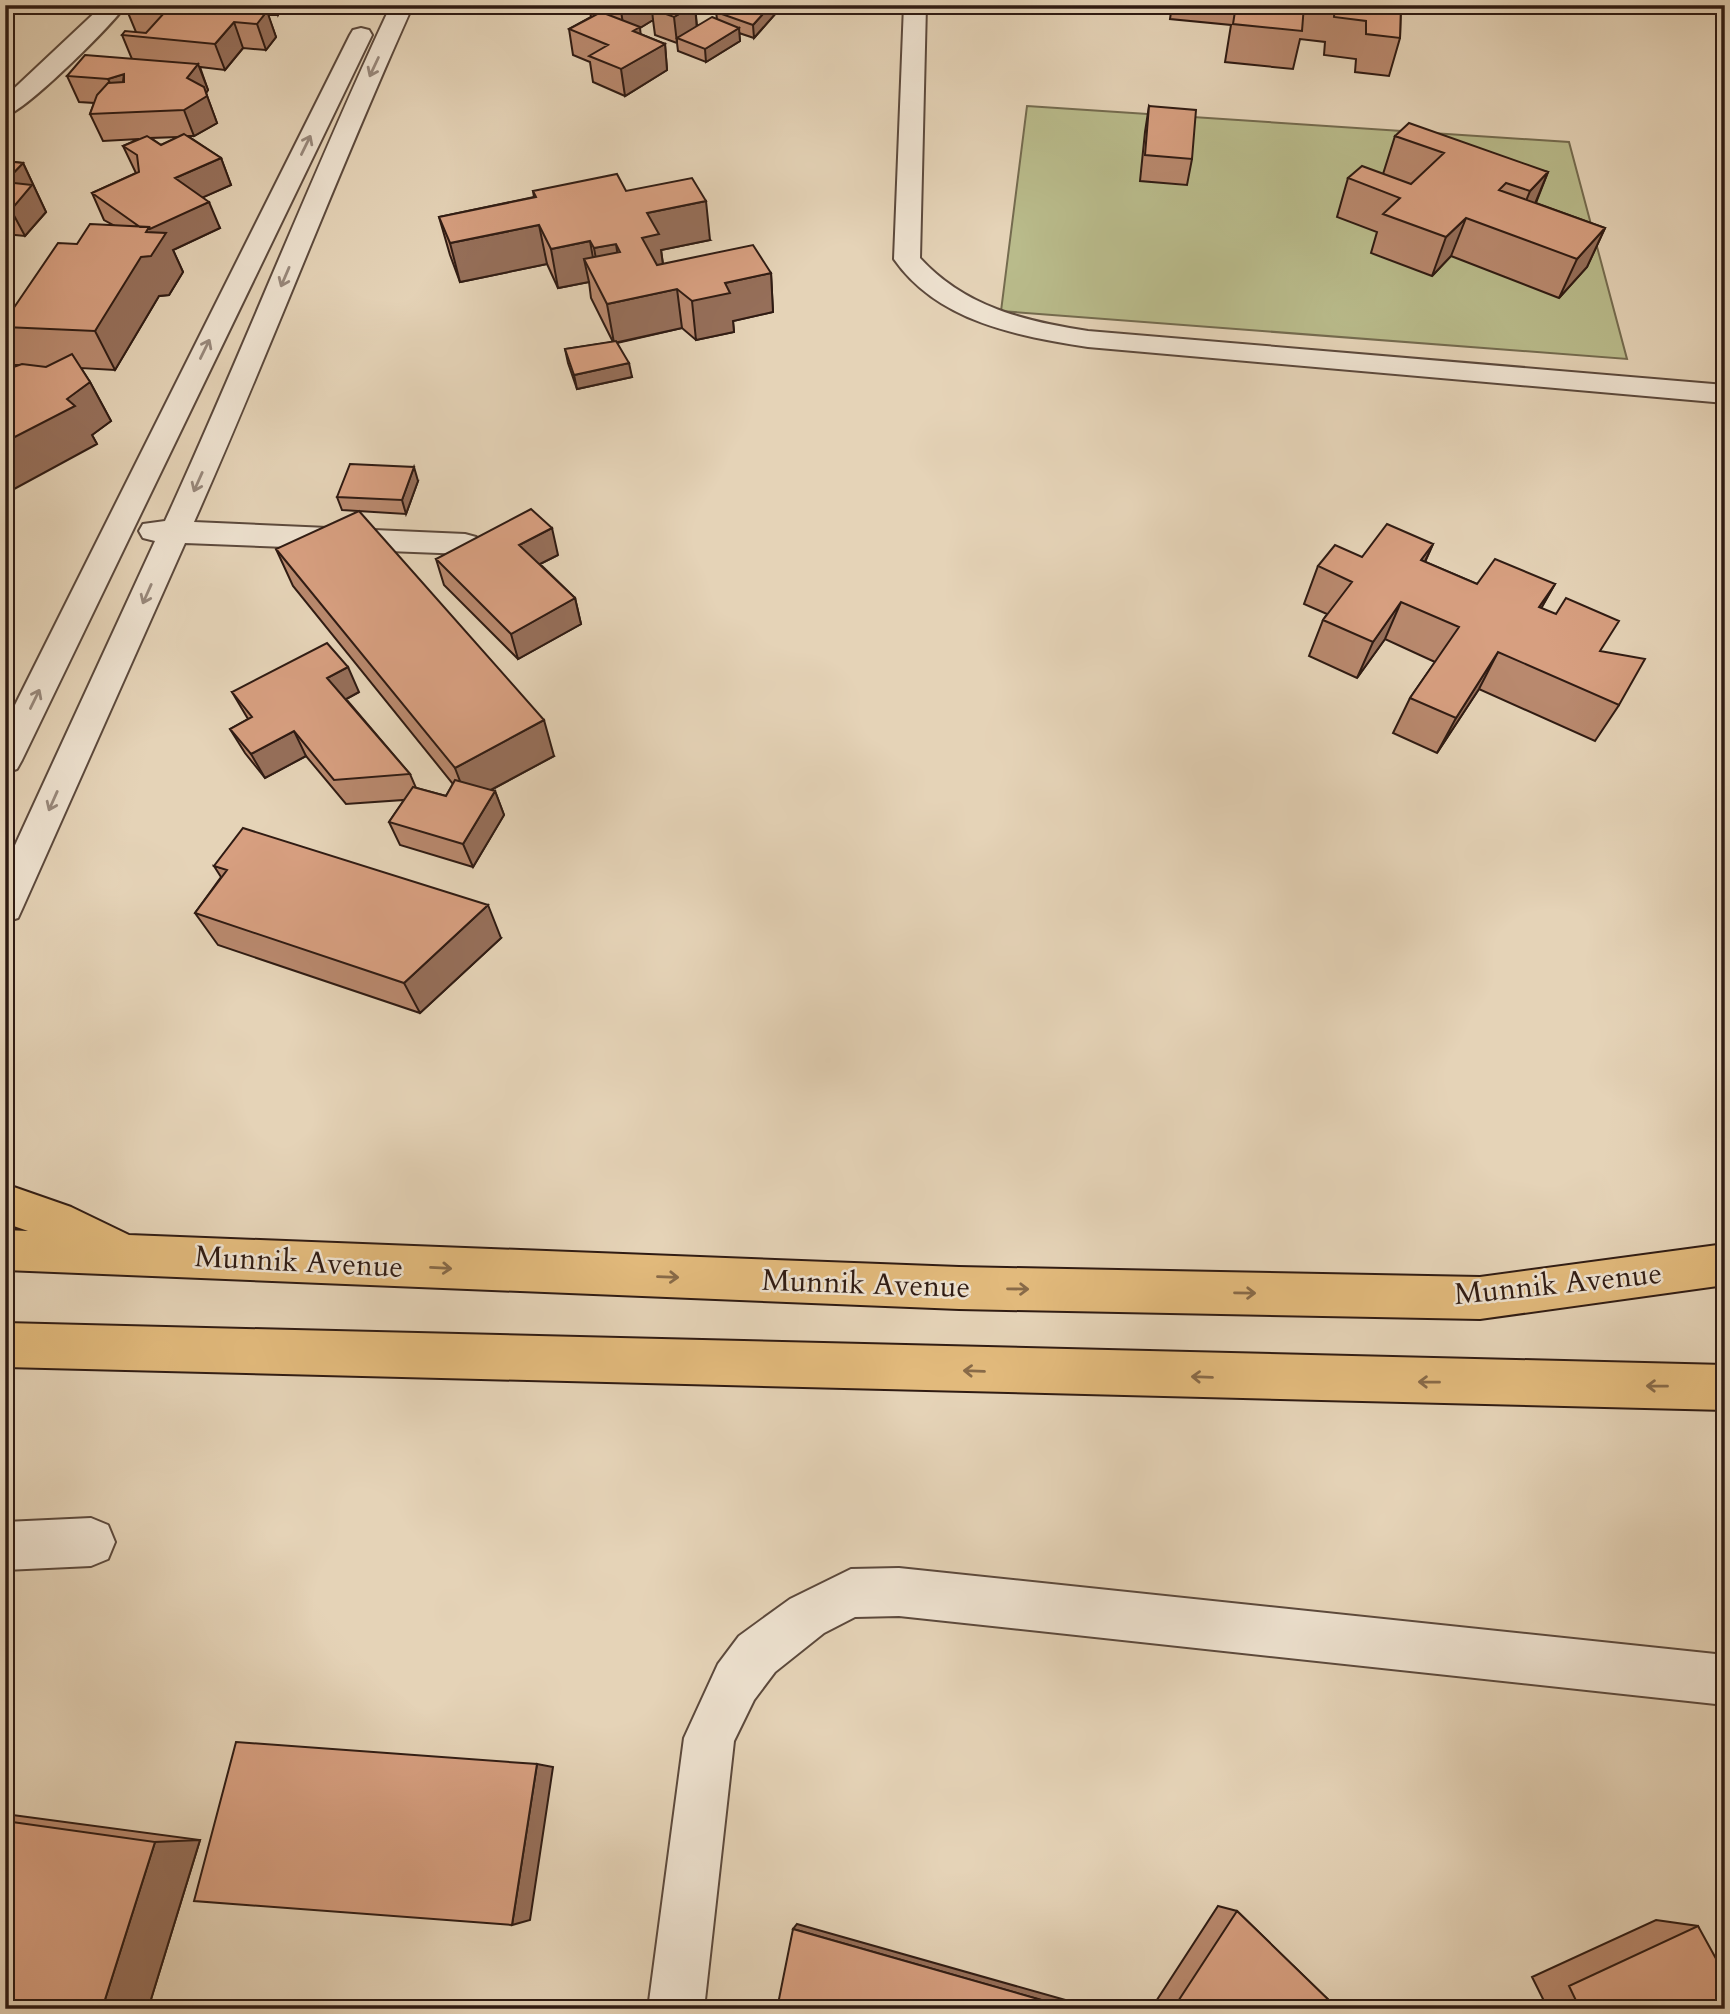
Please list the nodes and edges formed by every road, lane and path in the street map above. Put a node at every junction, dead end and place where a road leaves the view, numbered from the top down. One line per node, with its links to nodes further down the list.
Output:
1 (115, 5): 5 (street)
2 (402, 5): 7 (street, one-way to 7)
3 (915, 5): 8 (street)
4 (369, 18): 6 (street, one-way to 4)
5 (5, 109)
6 (188, 383): 7 (street); 9 (street)
7 (241, 383): 10 (street, one-way to 10)
8 (1725, 394)
9 (116, 530): 10 (street); 12 (street, one-way to 9)
10 (175, 532): 11 (street); 13 (street, one-way to 13)
11 (465, 544)
12 (5, 760)
13 (5, 907)
14 (5, 1203): 16 (main road)
15 (5, 1250): 16 (main road, Munnik Avenue)
16 (131, 1254): 17 (main road, Munnik Avenue, one-way to 17)
17 (1725, 1264)
18 (5, 1345): 19 (main road, one-way to 18)
19 (1725, 1388)
20 (91, 1542): 21 (street)
21 (5, 1546)
22 (1725, 1680): 23 (street)
23 (676, 2009)

